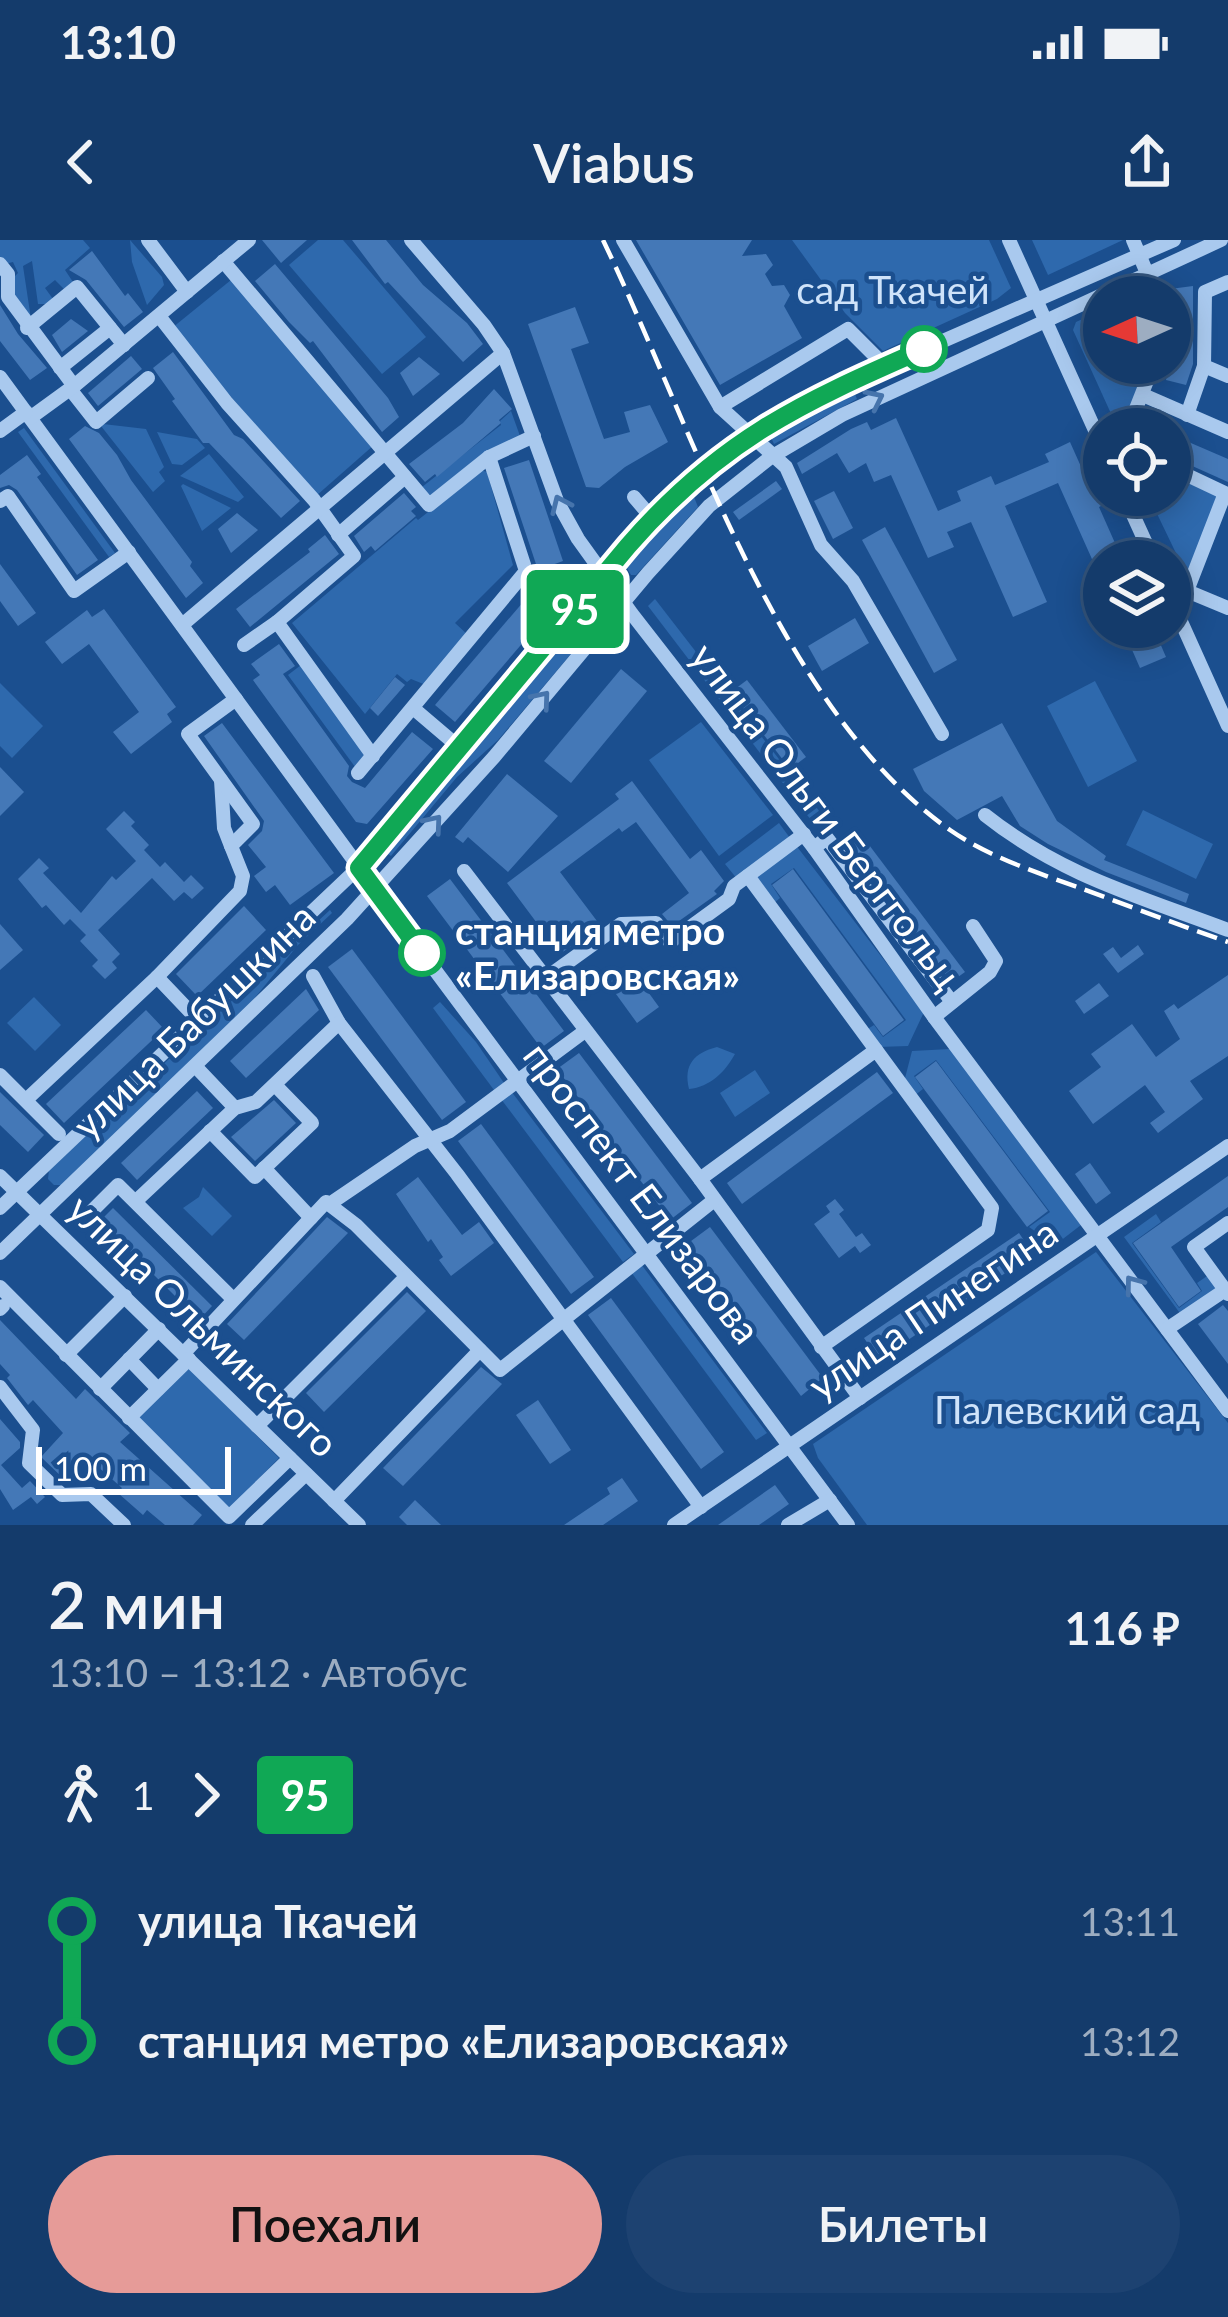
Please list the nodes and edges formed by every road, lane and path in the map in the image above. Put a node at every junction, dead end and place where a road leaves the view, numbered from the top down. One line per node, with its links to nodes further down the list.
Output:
1 (148, 240): 14 (street)
2 (249, 240): 9 (street)
3 (411, 240): 21 (street, улица Ольги Берггольц)
4 (623, 240): 31 (street)
5 (1010, 240): 15 (street)
6 (1174, 240): 8 (street, улица Бабушкина)
7 (1221, 240): 11 (street, улица Бабушкина)
8 (1137, 247): 11 (street); 15 (street, улица Бабушкина)
9 (223, 261): 14 (street); 42 (street)
10 (0, 264): 18 (street)
11 (1150, 272): 12 (street); 17 (street, улица Бабушкина)
12 (1151, 276)
13 (1228, 282): 23 (street)
14 (188, 292): 16 (street)
15 (1036, 300): 17 (street); 22 (street, улица Бабушкина)
16 (159, 316): 20 (street); 52 (street)
17 (1046, 320): 32 (street); 43 (street, улица Бабушкина, one-way to 17)
18 (27, 328): 19 (street); 24 (street)
19 (110, 328): 20 (street); 24 (street)
20 (124, 345): 29 (street)
21 (503, 352): 41 (street, улица Ольги Берггольц); 42 (street)
22 (885, 366): 31 (street); 40 (street, улица Бабушкина)
23 (1204, 366): 25 (street); 35 (street)
24 (60, 368): 29 (street)
25 (1228, 376)
26 (0, 377): 36 (street, проспект Елизарова)
27 (148, 378): 29 (street)
28 (1147, 384): 30 (street)
29 (72, 387): 36 (street)
30 (1143, 395): 33 (street); 34 (street)
31 (720, 407): 40 (street)
32 (1085, 408)
33 (1137, 408)
34 (1172, 408)
35 (1189, 408)
36 (28, 415): 38 (street); 55 (street, проспект Елизарова)
37 (1191, 417): 39 (street)
38 (0, 431)
39 (1228, 432)
40 (751, 434): 43 (street); 47 (street, улица Бабушкина)
41 (534, 436): 44 (street); 57 (street, улица Ольги Берггольц, one-way to 41)
42 (385, 452): 46 (street); 52 (street)
43 (771, 457): 51 (street, улица Бабушкина); 70 (street)
44 (489, 458): 46 (street); 56 (street)
45 (1191, 475): 48 (street)
46 (406, 477): 54 (street)
47 (697, 477): 51 (street); 53 (street, улица Бабушкина)
48 (1227, 490): 58 (street)
49 (634, 497): 53 (street)
50 (0, 501): 55 (street)
51 (709, 506): 61 (street, улица Бабушкина)
52 (318, 510): 54 (street); 64 (street)
53 (652, 518): 57 (street, улица Бабушкина)
54 (338, 535): 63 (street)
55 (129, 552): 64 (street, проспект Елизарова)
56 (526, 571): 60 (street); 68 (street)
57 (603, 574): 61 (street, улица Ольги Берггольц); 71 (street, улица Бабушкина)
58 (1191, 581)
59 (1191, 593): 62 (street)
60 (560, 598)
61 (623, 602): 76 (street, улица Ольги Берггольц); 82 (street, улица Бабушкина, one-way to 61)
62 (1228, 608)
63 (277, 622): 66 (street); 72 (street)
64 (182, 626): 67 (street, проспект Елизарова)
65 (1191, 644): 69 (street)
66 (244, 645)
67 (236, 699): 74 (street); 79 (street, проспект Елизарова)
68 (412, 709): 71 (street); 72 (street)
69 (1228, 726)
70 (942, 734)
71 (460, 748): 79 (street, улица Бабушкина)
72 (373, 756): 73 (street)
73 (358, 773)
74 (221, 779): 77 (street); 77 (street)
75 (985, 815): 84 (street)
76 (804, 834): 78 (street, улица Ольги Берггольц); 81 (street)
77 (231, 846): 85 (street)
78 (814, 848): 88 (street); 89 (street, улица Ольги Берггольц)
79 (359, 868): 82 (street, проспект Елизарова); 90 (street, улица Бабушкина)
80 (464, 871): 87 (street)
81 (748, 876): 87 (street); 93 (street)
82 (375, 890): 94 (street, улица Бабушкина); 96 (street, проспект Елизарова)
83 (973, 926): 88 (street)
84 (1228, 930)
85 (157, 976): 90 (street); 98 (street)
86 (313, 976): 91 (street)
87 (546, 978): 92 (street)
88 (952, 1001): 89 (street)
89 (934, 1017): 116 (street, улица Ольги Берггольц)
90 (198, 1020): 107 (street, улица Бабушкина)
91 (339, 1023): 97 (street); 102 (street)
92 (585, 1031): 96 (street); 106 (street)
93 (876, 1050): 106 (street); 127 (street)
94 (196, 1067): 99 (street); 112 (street, улица Бабушкина)
95 (0, 1076): 98 (street)
96 (518, 1082): 102 (street); 118 (street, проспект Елизарова)
97 (274, 1084): 99 (street); 104 (street)
98 (26, 1100): 101 (street)
99 (235, 1108): 100 (street)
100 (210, 1131): 104 (street); 108 (street)
101 (59, 1134)
102 (431, 1139): 110 (street); 124 (street)
103 (1228, 1146): 116 (street, улица Пинегина)
104 (264, 1168): 114 (street)
105 (0, 1175): 107 (street, улица Ольминского)
106 (700, 1179): 109 (street)
107 (17, 1192): 111 (street, улица Бабушкина); 112 (street, улица Ольминского)
108 (136, 1201): 113 (street); 123 (street)
109 (712, 1201): 118 (street); 127 (street)
110 (331, 1203): 114 (street); 119 (street)
111 (0, 1208)
112 (41, 1214): 117 (street, улица Бабушкина); 122 (street, улица Ольминского)
113 (89, 1214)
114 (311, 1218): 123 (street)
115 (1228, 1223): 121 (street)
116 (1098, 1237): 126 (street, улица Ольги Берггольц, one-way to 116); 135 (street, улица Пинегина)
117 (0, 1253)
118 (645, 1253): 124 (street); 139 (street, проспект Елизарова)
119 (406, 1277): 128 (street); 138 (street)
120 (0, 1287): 129 (street)
121 (1226, 1292): 126 (street)
122 (124, 1296): 125 (street, улица Ольминского); 129 (street)
123 (233, 1299): 130 (street)
124 (563, 1318): 128 (street); 144 (street)
125 (159, 1329): 130 (street, улица Ольминского); 131 (street)
126 (1167, 1329): 136 (street, улица Ольги Берггольц)
127 (821, 1347): 135 (street)
128 (479, 1350): 143 (street)
129 (66, 1355): 133 (street)
130 (186, 1356): 134 (street); 138 (street, улица Ольминского)
131 (129, 1359): 133 (street); 134 (street)
132 (0, 1387): 145 (street)
133 (100, 1388): 137 (street)
134 (158, 1389): 137 (street)
135 (860, 1398): 139 (street, улица Пинегина)
136 (1228, 1411)
137 (130, 1418): 140 (street)
138 (257, 1426): 140 (street, улица Ольминского)
139 (790, 1447): 142 (street, проспект Елизарова); 144 (street, улица Пинегина)
140 (290, 1458): 141 (street, улица Ольминского)
141 (306, 1474): 143 (street, улица Ольминского); 146 (street)
142 (830, 1500): 149 (street); 150 (street, проспект Елизарова)
143 (334, 1501): 147 (street, улица Ольминского)
144 (701, 1507): 148 (street, улица Пинегина)
145 (124, 1525)
146 (252, 1525)
147 (358, 1525)
148 (674, 1525)
149 (788, 1525)
150 (848, 1525)

